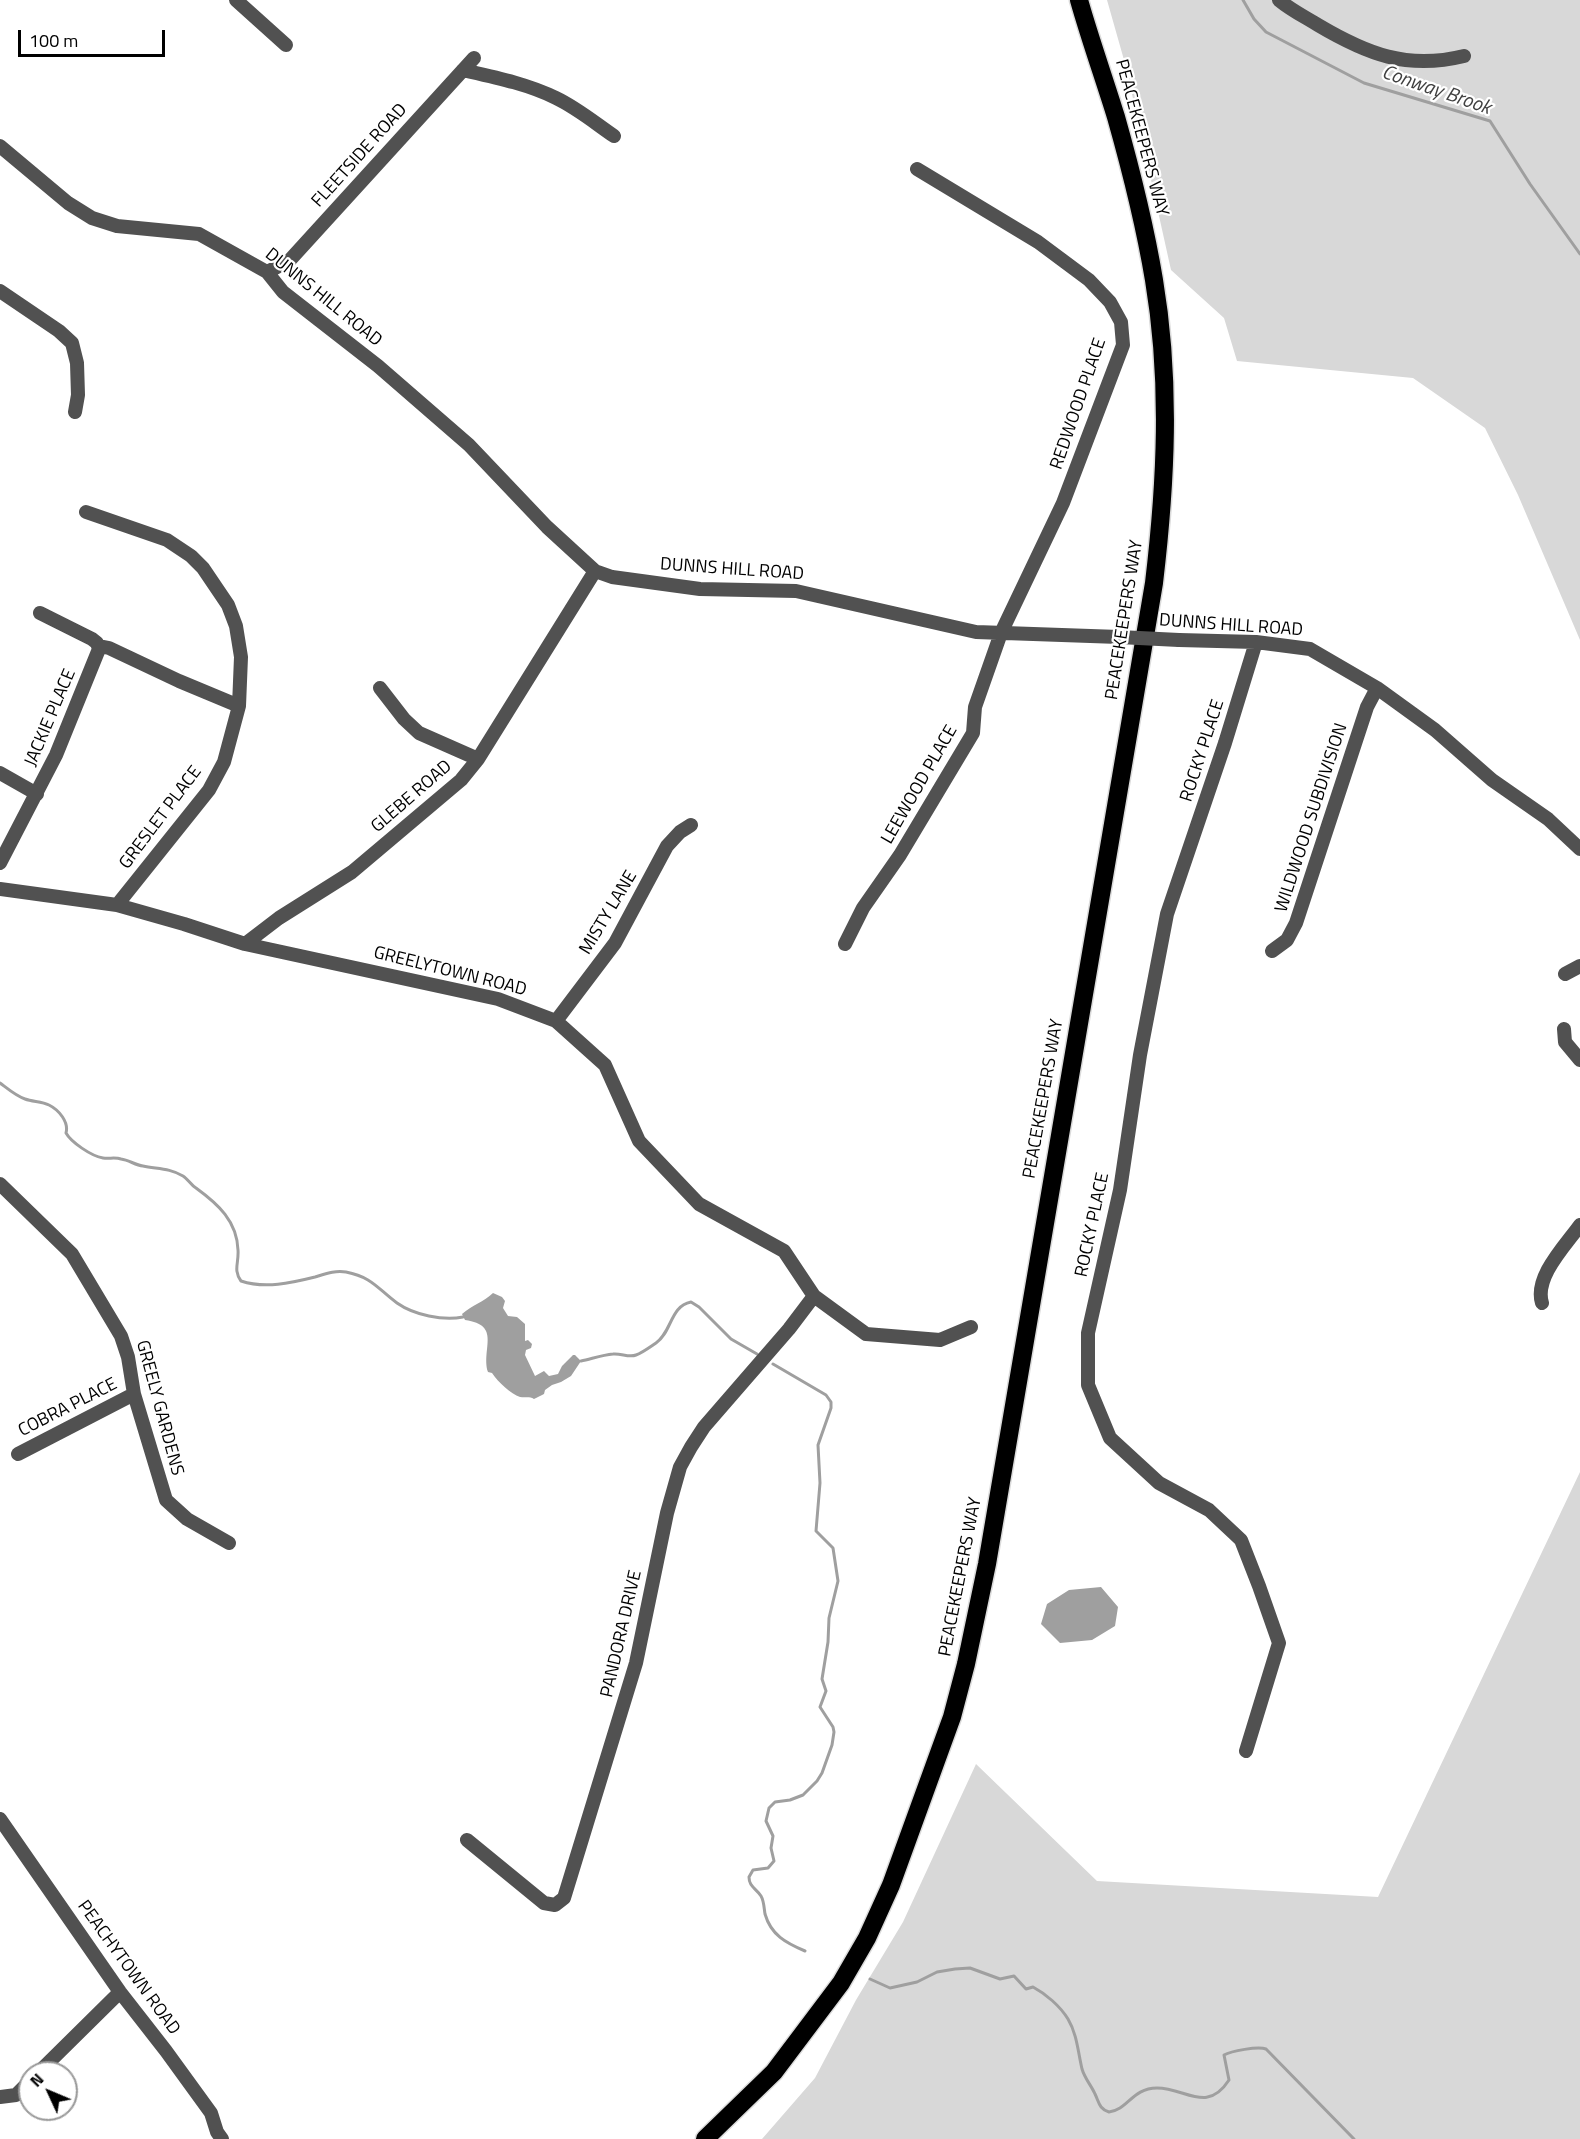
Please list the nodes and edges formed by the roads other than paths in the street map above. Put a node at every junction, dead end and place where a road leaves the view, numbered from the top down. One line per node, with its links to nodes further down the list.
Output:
1 (236, 0): 4 (street)
2 (1079, 0): 52 (highway, PEACEKEEPERS WAY)
3 (1279, 0): 5 (street)
4 (286, 45)
5 (1464, 56)
6 (474, 58): 7 (street, FLEETSIDE ROAD)
7 (463, 70): 8 (street); 11 (street, FLEETSIDE ROAD)
8 (614, 136)
9 (1, 150): 11 (street, DUNNS HILL ROAD)
10 (917, 169): 17 (street, REDWOOD PLACE)
11 (267, 272): 15 (street, DUNNS HILL ROAD)
12 (0, 291): 13 (street)
13 (75, 412)
14 (86, 512): 22 (street, GRESLET PLACE)
15 (595, 571): 17 (street, DUNNS HILL ROAD); 23 (street, GLEBE ROAD)
16 (40, 613): 19 (street)
17 (1001, 633): 18 (street, DUNNS HILL ROAD, bridge); 32 (street, LEEWOOD PLACE)
18 (1256, 642): 21 (street, DUNNS HILL ROAD); 47 (street, ROCKY PLACE)
19 (99, 646): 22 (street); 25 (street, JACKIE PLACE)
20 (380, 688): 23 (street)
21 (1377, 688): 27 (street, DUNNS HILL ROAD); 33 (street, WILDWOOD SUBDIVISION)
22 (239, 706): 30 (street, GRESLET PLACE)
23 (478, 759): 31 (street, GLEBE ROAD)
24 (0, 773): 25 (street)
25 (37, 794): 28 (street, JACKIE PLACE)
26 (691, 825): 36 (street, MISTY LANE)
27 (1580, 849)
28 (0, 863)
29 (0, 889): 30 (street, GREELYTOWN ROAD)
30 (117, 905): 31 (street, GREELYTOWN ROAD)
31 (245, 944): 36 (street, GREELYTOWN ROAD)
32 (845, 944)
33 (1272, 951)
34 (1580, 966): 35 (street)
35 (1565, 974)
36 (556, 1021): 41 (street, GREELYTOWN ROAD)
37 (1564, 1029): 38 (street)
38 (1580, 1060)
39 (0, 1184): 44 (street, GREELY GARDENS)
40 (1580, 1225): 42 (street)
41 (814, 1296): 43 (street, GREELYTOWN ROAD); 49 (street, PANDORA DRIVE)
42 (1542, 1304)
43 (971, 1327)
44 (134, 1395): 45 (street, COBRA PLACE); 46 (street, GREELY GARDENS)
45 (18, 1454)
46 (229, 1543)
47 (1246, 1751)
48 (0, 1819): 50 (street, PEACHYTOWN ROAD)
49 (467, 1840)
50 (120, 1992): 51 (street); 56 (street, PEACHYTOWN ROAD)
51 (50, 2061)
52 (774, 2072): 55 (highway, PEACEKEEPERS WAY); 59 (highway)
53 (18, 2094): 54 (street)
54 (0, 2097)
55 (731, 2116): 57 (highway); 58 (highway, PEACEKEEPERS WAY)
56 (217, 2137)
57 (700, 2139)
58 (705, 2139)
59 (722, 2139)

